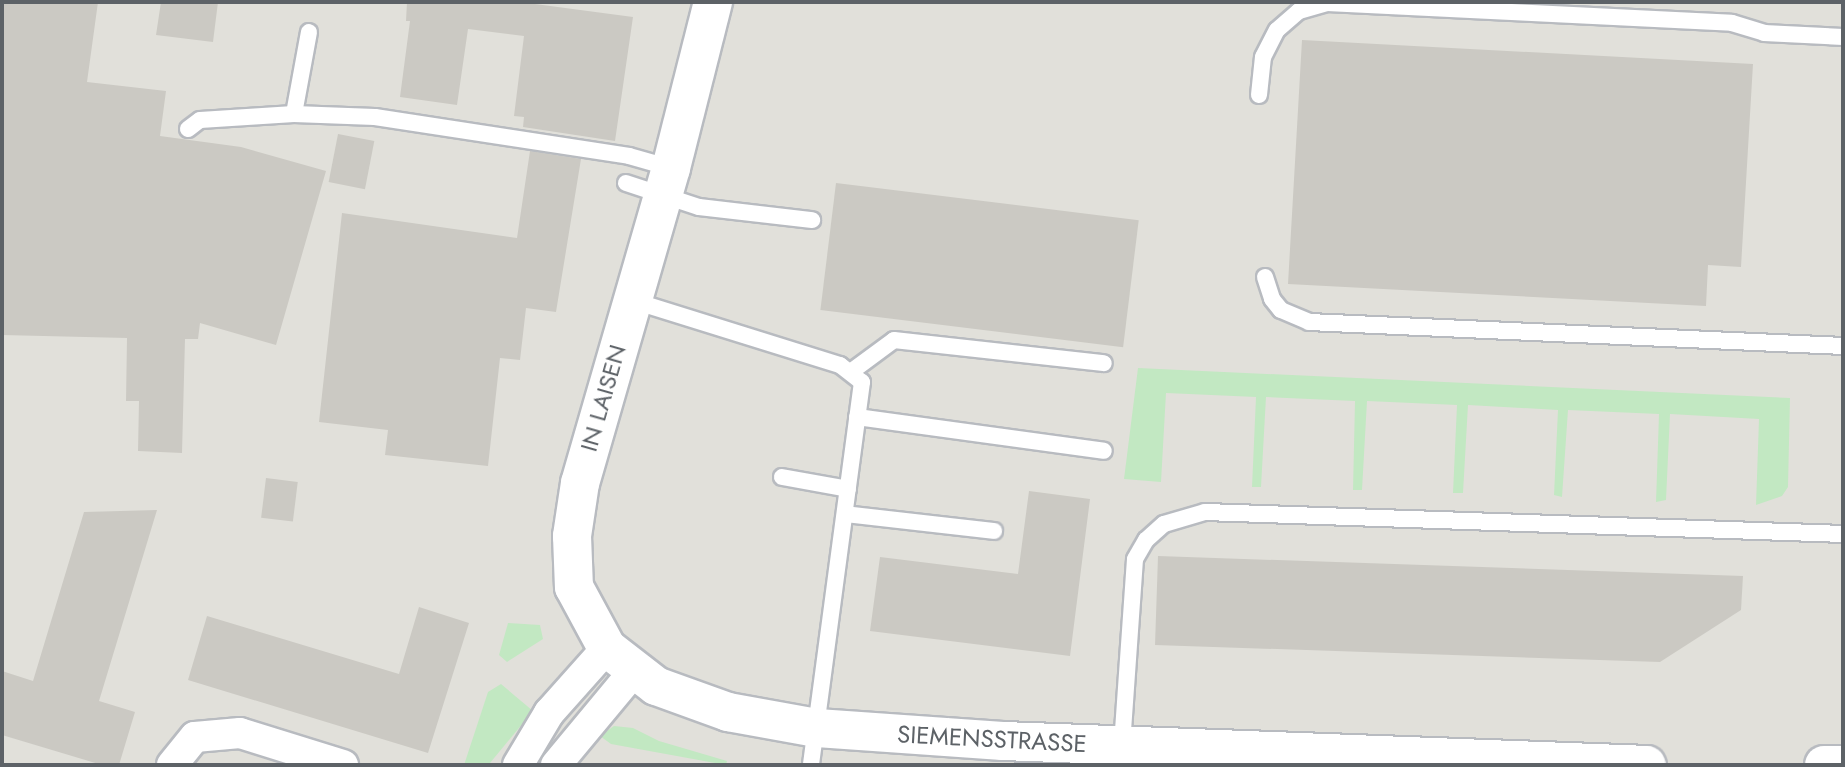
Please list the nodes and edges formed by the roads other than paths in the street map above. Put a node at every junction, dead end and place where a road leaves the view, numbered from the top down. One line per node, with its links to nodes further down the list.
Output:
1 (713, 2): 7 (street, IN LAISEN)
2 (309, 32): 5 (lane)
3 (1843, 37): 4 (lane)
4 (1259, 95)
5 (294, 114): 6 (lane); 7 (lane)
6 (188, 129)
7 (667, 182): 8 (lane); 9 (lane); 11 (street, IN LAISEN)
8 (626, 183)
9 (812, 220)
10 (1265, 277): 12 (lane)
11 (631, 300): 14 (lane); 22 (street, IN LAISEN)
12 (1843, 346)
13 (1104, 363): 14 (lane)
14 (852, 371): 15 (lane)
15 (857, 416): 16 (lane); 18 (lane)
16 (1104, 451)
17 (782, 477): 18 (lane)
18 (848, 489): 19 (lane)
19 (845, 514): 20 (lane); 23 (lane)
20 (995, 531)
21 (1843, 534): 24 (lane)
22 (621, 659): 23 (street, SIEMENSSTRASSE); 28 (street); 29 (street)
23 (817, 728): 24 (street, SIEMENSSTRASSE); 30 (lane)
24 (1122, 745): 25 (street, SIEMENSSTRASSE)
25 (1284, 759): 31 (street, SIEMENSSTRASSE)
26 (172, 765): 27 (street)
27 (344, 765)
28 (518, 765)
29 (556, 765)
30 (811, 765)
31 (1647, 765)
32 (1824, 765): 33 (street)
33 (1843, 765)

